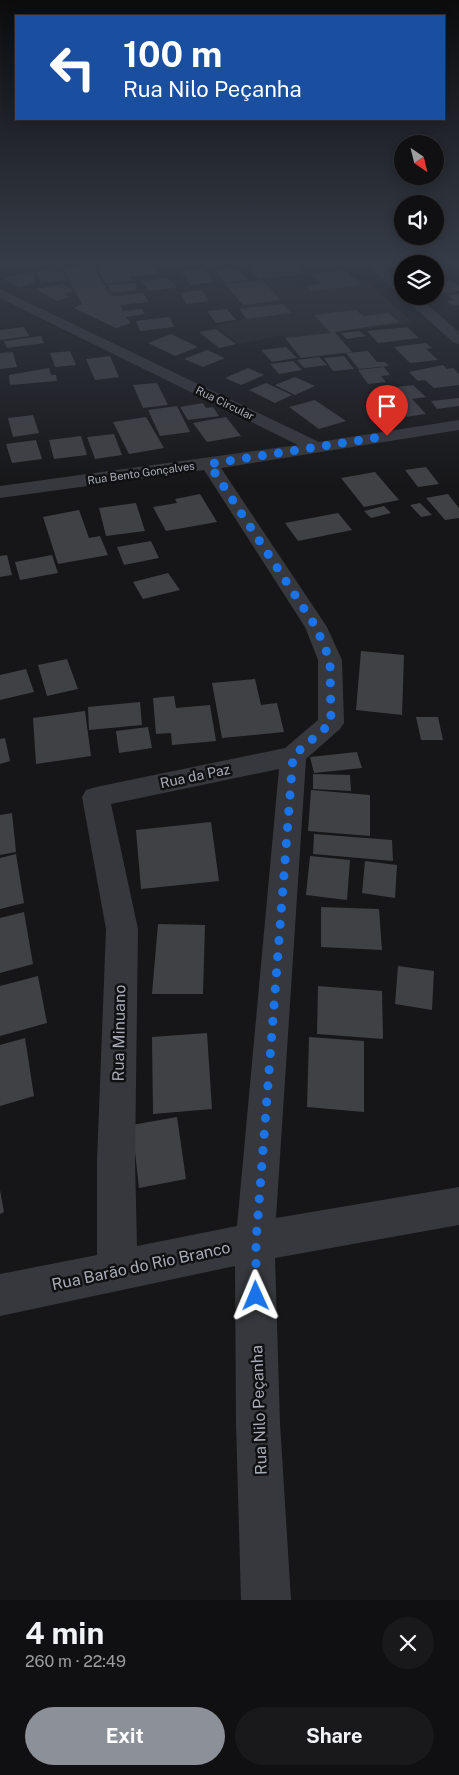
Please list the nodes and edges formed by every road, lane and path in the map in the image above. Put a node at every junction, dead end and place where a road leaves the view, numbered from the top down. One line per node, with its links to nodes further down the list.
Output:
1 (90, 337): 3 (street, Rua Circular)
2 (459, 425): 3 (street, Rua Bento Gonçalves)
3 (316, 447): 4 (street, Rua Bento Gonçalves)
4 (209, 464): 5 (street, Rua Bento Gonçalves); 6 (street)
5 (0, 492)
6 (293, 756): 7 (street, Rua da Paz); 9 (street, Rua Nilo Peçanha)
7 (96, 797): 10 (street, Rua Minuano)
8 (459, 1206): 9 (street, Rua Barão do Rio Branco)
9 (256, 1242): 10 (street, Rua Barão do Rio Branco); 12 (street, Rua Nilo Peçanha)
10 (117, 1271): 11 (street, Rua Barão do Rio Branco)
11 (0, 1295)
12 (266, 1600)

